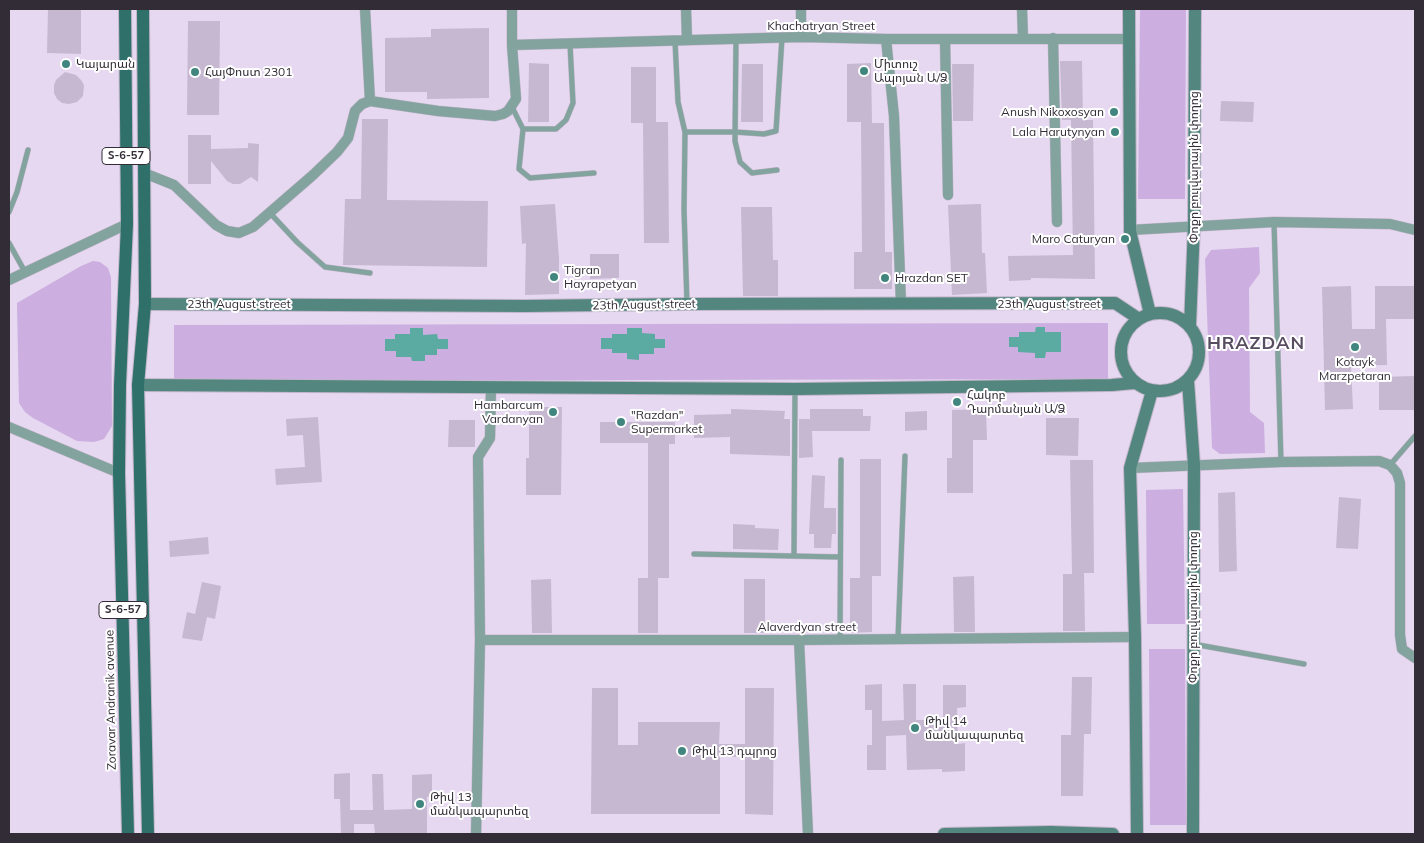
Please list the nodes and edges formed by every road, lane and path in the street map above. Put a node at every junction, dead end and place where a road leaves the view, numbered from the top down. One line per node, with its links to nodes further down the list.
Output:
1 (125, 9): 36 (main road, Zoravar Andranik avenue / Տ-6-57)
2 (143, 9): 29 (main road, Տ-6-57)
3 (365, 9): 22 (street)
4 (512, 9): 21 (street)
5 (686, 9): 19 (street)
6 (801, 9): 10 (street)
7 (1022, 9): 12 (street)
8 (1129, 9): 17 (street)
9 (1195, 9): 37 (street, Փոքր բուլվարային փողոց)
10 (801, 37): 11 (street, Khachatryan Street); 15 (street, Khachatryan Street)
11 (782, 38): 14 (street, Khachatryan Street); 26 (lane)
12 (1023, 38): 13 (street, Khachatryan Street); 16 (street, Khachatryan Street)
13 (1053, 38): 17 (street, Khachatryan Street); 34 (street)
14 (736, 39): 19 (street, Khachatryan Street); 26 (lane)
15 (886, 39): 16 (street, Khachatryan Street); 47 (street)
16 (945, 39): 31 (street)
17 (1129, 39): 38 (street)
18 (675, 40): 19 (street, Khachatryan Street); 20 (street, Khachatryan Street); 25 (lane)
19 (687, 40)
20 (570, 43): 21 (street, Khachatryan Street); 24 (lane)
21 (512, 45): 23 (street)
22 (370, 101): 23 (street); 33 (street)
23 (512, 107): 24 (lane)
24 (522, 129): 30 (lane)
25 (685, 132): 26 (lane); 46 (lane)
26 (735, 132): 28 (lane)
27 (28, 150): 32 (lane)
28 (777, 170)
29 (144, 173): 33 (street); 45 (main road, Տ-6-57)
30 (594, 173)
31 (948, 195)
32 (9, 212)
33 (270, 213): 42 (lane)
34 (1057, 222)
35 (1274, 222): 37 (street); 39 (street); 61 (lane)
36 (127, 224): 41 (street); 44 (main road, Zoravar Andranik avenue / Տ-6-57)
37 (1194, 225): 38 (street); 49 (street, Փոքր բուլվարային փողոց)
38 (1130, 230): 48 (street)
39 (1415, 230)
40 (9, 243): 41 (lane)
41 (25, 272): 43 (street)
42 (370, 273)
43 (9, 280)
44 (123, 304): 45 (main road); 52 (main road, Zoravar Andranik avenue / Տ-6-57)
45 (144, 304): 46 (street, 23th August street); 53 (main road, Տ-6-57)
46 (688, 304): 47 (street, 23th August street)
47 (901, 304): 48 (street, 23th August street)
48 (1144, 316): 49 (street); 51 (street)
49 (1190, 326): 50 (street)
50 (1188, 381): 56 (street); 62 (street, Փոքր բուլվարային փողոց)
51 (1134, 382): 55 (street); 56 (street)
52 (120, 385): 53 (main road); 65 (main road, Zoravar Andranik avenue / Տ-6-57)
53 (138, 385): 54 (street); 78 (main road, Տ-6-57)
54 (492, 387): 55 (street); 71 (street)
55 (795, 389): 67 (lane)
56 (1152, 391): 64 (street)
57 (9, 427): 65 (street)
58 (1415, 436): 63 (lane)
59 (905, 456): 70 (lane)
60 (841, 460): 68 (lane)
61 (1281, 462): 62 (street); 63 (street)
62 (1194, 465): 64 (street); 74 (street, Փոքր բուլվարային փողոց)
63 (1390, 465): 75 (street)
64 (1130, 468): 69 (street)
65 (120, 473): 77 (main road, Zoravar Andranik avenue / Տ-6-57)
66 (694, 554): 67 (lane)
67 (794, 556): 68 (lane)
68 (840, 557): 73 (lane)
69 (1135, 637): 70 (street, Alaverdyan street); 83 (street)
70 (898, 638): 73 (street, Alaverdyan street)
71 (480, 640): 72 (street, Alaverdyan street); 79 (street)
72 (799, 640): 73 (street, Alaverdyan street); 80 (street)
73 (840, 640)
74 (1193, 644): 76 (lane); 84 (street, Փոքր բուլվարային փողոց)
75 (1415, 658)
76 (1304, 664)
77 (128, 834)
78 (148, 834)
79 (476, 834)
80 (808, 834)
81 (944, 834): 82 (street)
82 (1113, 834)
83 (1138, 834)
84 (1193, 834)

